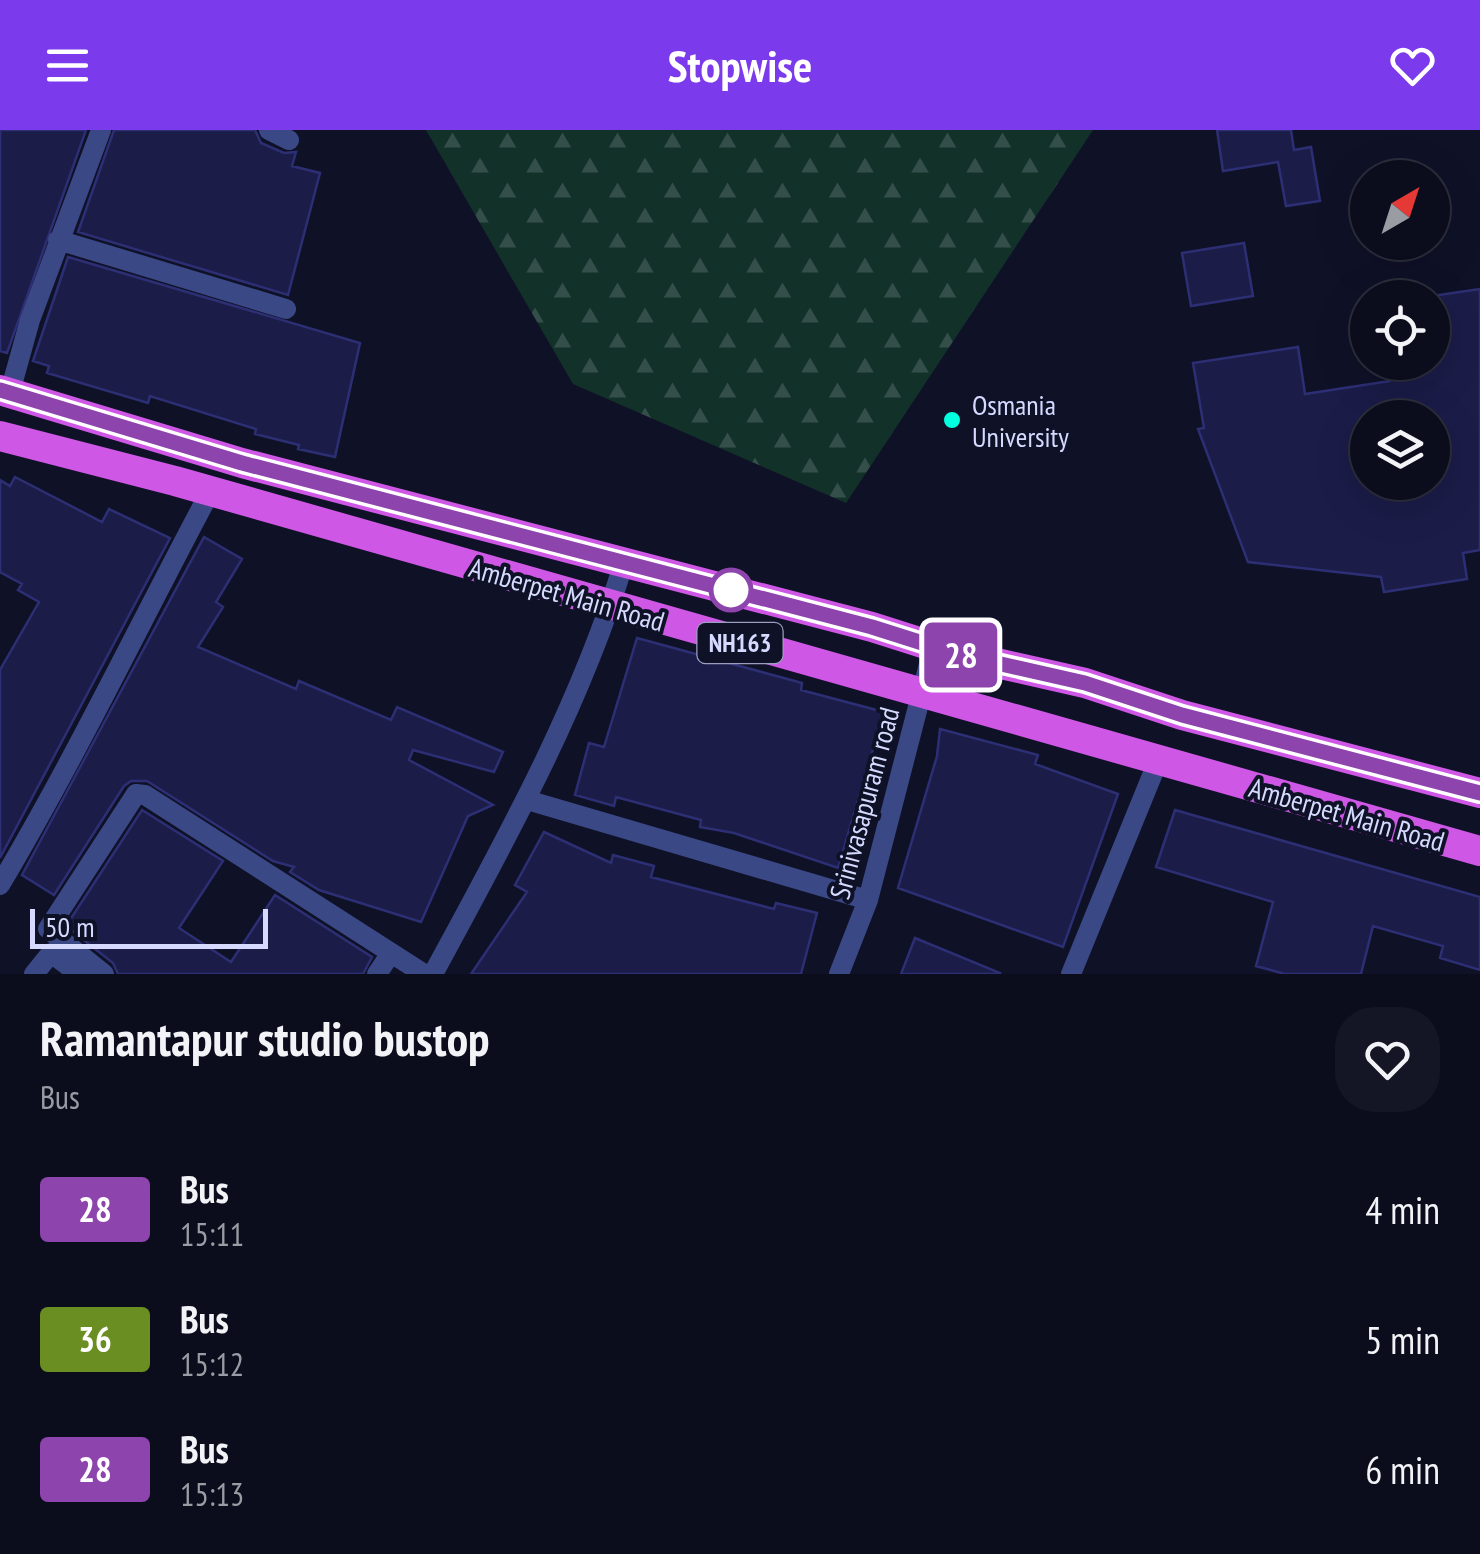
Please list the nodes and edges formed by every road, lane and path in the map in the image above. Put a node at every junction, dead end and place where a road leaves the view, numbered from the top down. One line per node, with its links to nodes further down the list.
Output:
1 (100, 130): 4 (street)
2 (269, 130): 3 (street)
3 (289, 140)
4 (58, 240): 5 (street); 6 (street)
5 (286, 309)
6 (5, 391): 9 (highway, NH163)
7 (0, 436): 8 (highway, Amberpet Main Road / NH163)
8 (210, 492): 10 (highway, Amberpet Main Road / NH163); 17 (street)
9 (624, 562): 10 (street); 11 (highway, NH163)
10 (610, 606): 12 (highway, Amberpet Main Road / NH163); 15 (street)
11 (934, 645): 12 (street, Srinivasapuram road); 14 (highway, NH163)
12 (923, 694): 13 (highway, Amberpet Main Road / NH163); 18 (street, Srinivasapuram road)
13 (1158, 761): 16 (highway, Amberpet Main Road / NH163); 27 (street)
14 (1480, 793)
15 (527, 800): 18 (street); 25 (street)
16 (1480, 852)
17 (0, 885)
18 (868, 900): 26 (street, Srinivasapuram road)
19 (391, 953): 22 (street); 23 (street); 24 (street)
20 (34, 974): 21 (street)
21 (79, 974)
22 (104, 974)
23 (377, 974)
24 (424, 974)
25 (432, 974)
26 (839, 974)
27 (1071, 974)

